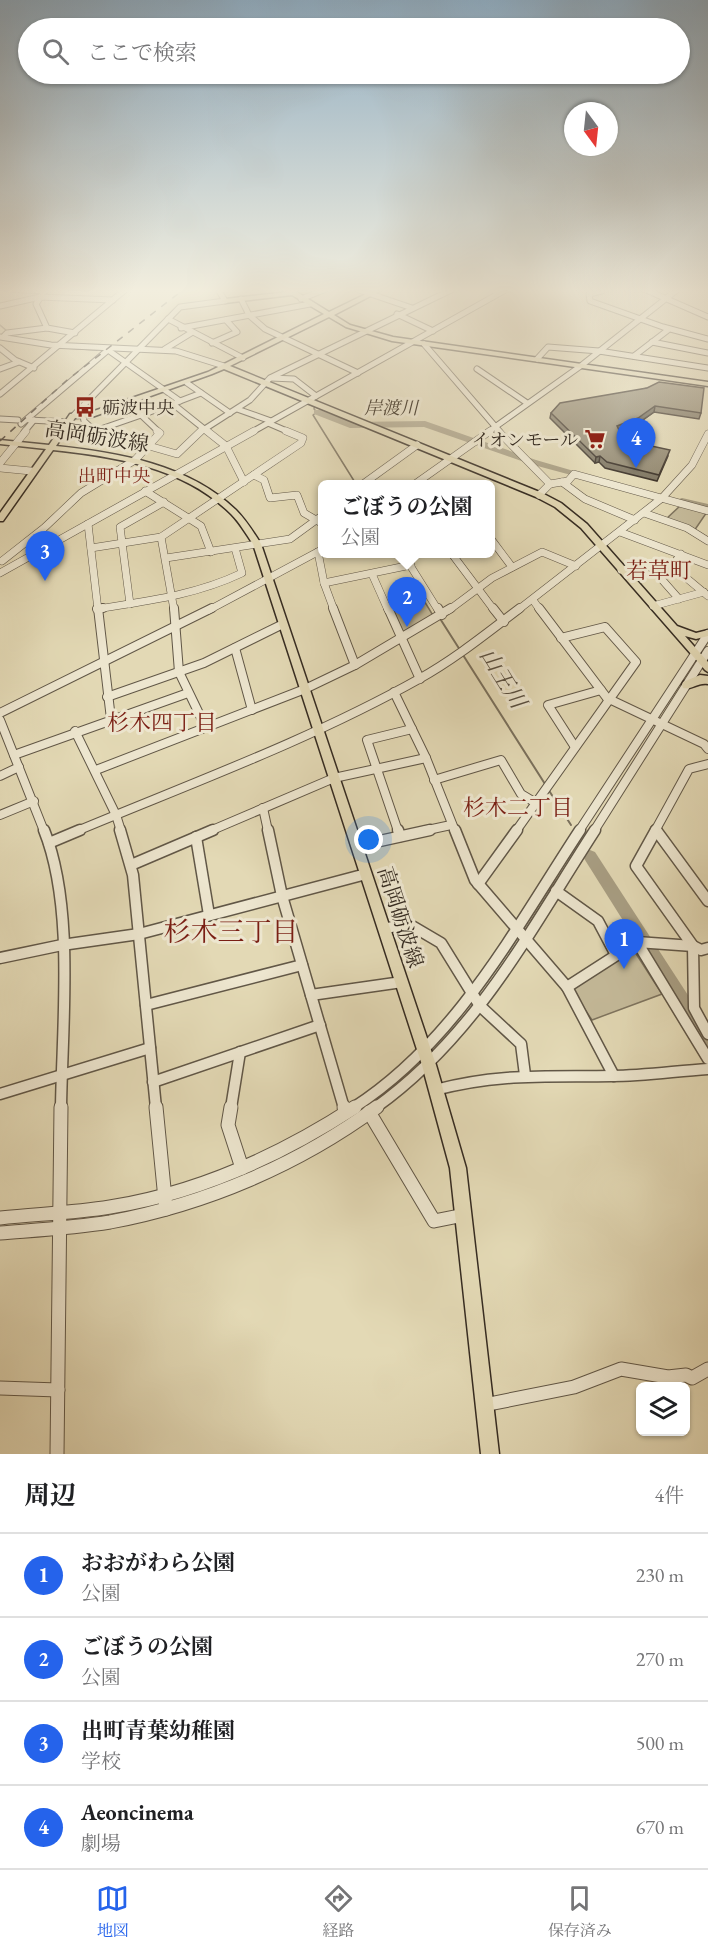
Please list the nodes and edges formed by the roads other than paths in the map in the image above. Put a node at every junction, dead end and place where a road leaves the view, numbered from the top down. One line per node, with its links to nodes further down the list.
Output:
1 (12, 357): 16 (street)
2 (47, 357): 20 (street)
3 (100, 357): 42 (street)
4 (118, 357): 17 (street)
5 (131, 357): 17 (street)
6 (198, 357): 19 (street)
7 (312, 357): 25 (street)
8 (323, 357): 24 (street)
9 (386, 357): 24 (street)
10 (435, 357): 44 (street)
11 (521, 357): 15 (main road)
12 (591, 357): 18 (street)
13 (639, 357): 21 (street)
14 (243, 358): 19 (main road)
15 (537, 359): 18 (main road)
16 (19, 362): 20 (street); 22 (street)
17 (126, 362): 28 (street); 40 (street)
18 (582, 364): 27 (main road); 34 (street)
19 (224, 366): 25 (main road); 26 (main road)
20 (34, 368): 30 (street)
21 (708, 368)
22 (0, 369)
23 (477, 369): 34 (street)
24 (358, 373): 31 (street)
25 (268, 381): 31 (main road); 31 (street); 35 (street)
26 (187, 383): 28 (main road); 29 (street)
27 (708, 384)
28 (164, 390): 32 (street); 38 (main road)
29 (201, 393): 32 (street); 36 (street)
30 (0, 394)
31 (312, 398): 43 (street); 51 (main road)
32 (180, 401): 33 (street)
33 (173, 404): 37 (street); 45 (street)
34 (527, 404): 44 (street)
35 (237, 409): 36 (street); 43 (street)
36 (230, 412): 45 (street)
37 (141, 415): 38 (street); 49 (street)
38 (83, 416): 40 (main road)
39 (0, 419): 42 (street)
40 (70, 419): 41 (street); 52 (main road)
41 (34, 420): 42 (street); 48 (street)
42 (21, 421)
43 (270, 422): 50 (street); 59 (street)
44 (495, 427): 53 (street); 64 (street)
45 (204, 428): 49 (street); 50 (street)
46 (708, 434): 68 (street)
47 (0, 442): 48 (main road, 高岡砺波線)
48 (14, 444): 52 (main road, 高岡砺波線); 55 (street)
49 (149, 446): 54 (street)
50 (226, 446): 58 (street); 62 (street)
51 (417, 446): 53 (main road); 61 (street)
52 (49, 448): 54 (main road, 高岡砺波線); 57 (main road)
53 (450, 459): 60 (street); 66 (main road)
54 (135, 460): 58 (main road, 高岡砺波線); 95 (street)
55 (0, 463)
56 (0, 468): 57 (street)
57 (31, 471): 73 (main road)
58 (176, 473): 65 (street); 67 (main road, 高岡砺波線)
59 (254, 475): 62 (street); 75 (street)
60 (422, 479)
61 (368, 480)
62 (244, 482): 67 (street)
63 (562, 482): 64 (street); 68 (street); 74 (street)
64 (550, 484): 66 (street)
65 (145, 491): 69 (street); 77 (street)
66 (539, 495): 84 (main road)
67 (219, 497): 72 (street); 82 (main road, 高岡砺波線)
68 (662, 498): 70 (street); 71 (street)
69 (164, 502): 72 (street); 81 (street)
70 (708, 511)
71 (644, 513): 74 (street); 80 (street)
72 (190, 517): 79 (street); 87 (street)
73 (0, 519)
74 (635, 520): 78 (street)
75 (318, 521)
76 (318, 523): 82 (street)
77 (88, 524): 85 (street); 103 (street)
78 (620, 532): 84 (street); 89 (street)
79 (161, 537): 81 (street); 91 (street)
80 (708, 542)
81 (122, 543): 85 (street); 112 (street)
82 (257, 544): 86 (street); 105 (main road, 高岡砺波線)
83 (495, 544): 101 (street)
84 (601, 546): 99 (street); 102 (main road)
85 (91, 548): 113 (street)
86 (235, 548): 87 (street); 109 (street)
87 (212, 552): 91 (street)
88 (318, 552): 105 (street)
89 (681, 555): 96 (street); 97 (street)
90 (708, 555): 97 (street)
91 (166, 558): 109 (street)
92 (321, 558): 106 (street)
93 (406, 558): 98 (street)
94 (455, 558): 107 (street)
95 (2, 561)
96 (675, 563): 100 (street); 108 (street)
97 (705, 564)
98 (411, 566): 104 (street); 115 (street)
99 (576, 566): 101 (street); 111 (street)
100 (650, 566): 102 (street); 110 (street)
101 (512, 567): 107 (street)
102 (621, 570): 114 (main road)
103 (0, 573)
104 (372, 574): 106 (street); 121 (street)
105 (268, 580): 117 (main road, 高岡砺波線); 118 (street)
106 (324, 583): 126 (street)
107 (477, 589): 115 (street); 116 (street)
108 (706, 594): 110 (street)
109 (173, 597): 112 (street); 118 (street)
110 (679, 599): 114 (street)
111 (533, 600): 116 (street); 120 (street)
112 (130, 604): 113 (street)
113 (97, 609): 125 (street)
114 (656, 609): 119 (main road); 124 (main road)
115 (442, 615): 121 (street)
116 (504, 622): 128 (street)
117 (283, 624): 122 (street); 131 (main road, 高岡砺波線)
118 (176, 626): 125 (street); 127 (street)
119 (708, 634): 124 (street)
120 (561, 638): 132 (street); 136 (street)
121 (401, 640): 126 (street); 128 (street)
122 (235, 648): 127 (street); 137 (street)
123 (708, 651): 124 (street)
124 (702, 661): 130 (street); 141 (street)
125 (102, 662): 135 (street); 138 (street)
126 (355, 665): 131 (street)
127 (179, 672): 134 (street); 135 (street)
128 (420, 679): 133 (street)
129 (708, 680): 130 (main road)
130 (687, 685): 141 (street)
131 (305, 688): 137 (street); 144 (main road, 高岡砺波線)
132 (601, 690): 136 (street); 146 (street)
133 (394, 692): 143 (street); 144 (street)
134 (188, 693): 139 (street); 142 (street)
135 (107, 697): 139 (street)
136 (609, 699): 141 (street); 146 (street)
137 (252, 710): 142 (street)
138 (0, 713)
139 (111, 719): 145 (street)
140 (0, 720): 148 (street)
141 (658, 722): 147 (street); 171 (street); 176 (street)
142 (206, 728): 153 (street)
143 (412, 729): 149 (street); 152 (street)
144 (318, 730): 155 (main road, 高岡砺波線); 161 (street)
145 (75, 731): 148 (street); 153 (street)
146 (575, 747): 158 (street)
147 (708, 749)
148 (14, 755): 151 (street)
149 (426, 758): 152 (street); 156 (street)
150 (708, 764): 163 (street)
151 (19, 767): 154 (street); 157 (street)
152 (376, 769): 155 (street); 164 (street)
153 (96, 770): 161 (street)
154 (0, 776)
155 (334, 778): 159 (street); 167 (main road, 高岡砺波線)
156 (434, 780): 158 (street); 162 (street)
157 (34, 801): 160 (street); 166 (street)
158 (536, 803): 170 (street)
159 (263, 808): 165 (street); 172 (street)
160 (0, 815)
161 (116, 815): 166 (street); 168 (street)
162 (451, 825): 164 (street); 170 (street)
163 (656, 830): 173 (street); 181 (street)
164 (400, 836): 167 (street)
165 (196, 837): 168 (street); 174 (street)
166 (49, 843): 180 (street)
167 (357, 846): 169 (main road, 高岡砺波線)
168 (131, 865): 177 (street)
169 (366, 874): 172 (street); 175 (main road, 高岡砺波線)
170 (478, 884): 176 (street)
171 (556, 891): 178 (street); 183 (street)
172 (282, 896): 174 (street); 185 (street)
173 (708, 901)
174 (209, 915): 177 (street)
175 (384, 928): 186 (main road, 高岡砺波線); 188 (street)
176 (515, 930): 178 (street); 188 (street)
177 (139, 934): 180 (street); 190 (street)
178 (524, 940): 187 (street); 191 (street)
179 (636, 942): 181 (street); 183 (street); 197 (street)
180 (62, 945): 184 (street); 201 (street)
181 (693, 946): 182 (street); 193 (street)
182 (708, 948)
183 (616, 955): 187 (street)
184 (0, 958)
185 (302, 965): 189 (street); 190 (street)
186 (402, 982): 189 (street); 195 (main road, 高岡砺波線)
187 (567, 987): 202 (street)
188 (472, 993): 191 (street); 195 (street)
189 (311, 996): 192 (street)
190 (146, 1005): 194 (street)
191 (480, 1006): 198 (street); 200 (street)
192 (320, 1025): 196 (street); 206 (street)
193 (708, 1034)
194 (150, 1048): 201 (street); 203 (street)
195 (424, 1049): 198 (main road, 高岡砺波線); 206 (street)
196 (240, 1052): 203 (street); 208 (street)
197 (708, 1059)
198 (429, 1065): 204 (main road, 高岡砺波線); 207 (street)
199 (708, 1069): 202 (street)
200 (525, 1075): 202 (street); 204 (street)
201 (61, 1076): 205 (street); 211 (street)
202 (614, 1076)
203 (153, 1082): 209 (street)
204 (435, 1090): 212 (main road, 高岡砺波線)
205 (0, 1094)
206 (345, 1112): 208 (street)
207 (369, 1112): 210 (street); 212 (street)
208 (242, 1168): 209 (street)
209 (165, 1194): 210 (street); 211 (street)
210 (166, 1209): 214 (street)
211 (59, 1212): 213 (street); 214 (street)
212 (464, 1215): 219 (main road, 高岡砺波線)
213 (0, 1218)
214 (59, 1228): 215 (street); 218 (street)
215 (0, 1233)
216 (708, 1369): 219 (street)
217 (0, 1388): 218 (street)
218 (58, 1390): 220 (street)
219 (484, 1405): 221 (main road, 高岡砺波線)
220 (57, 1454)
221 (490, 1454)

